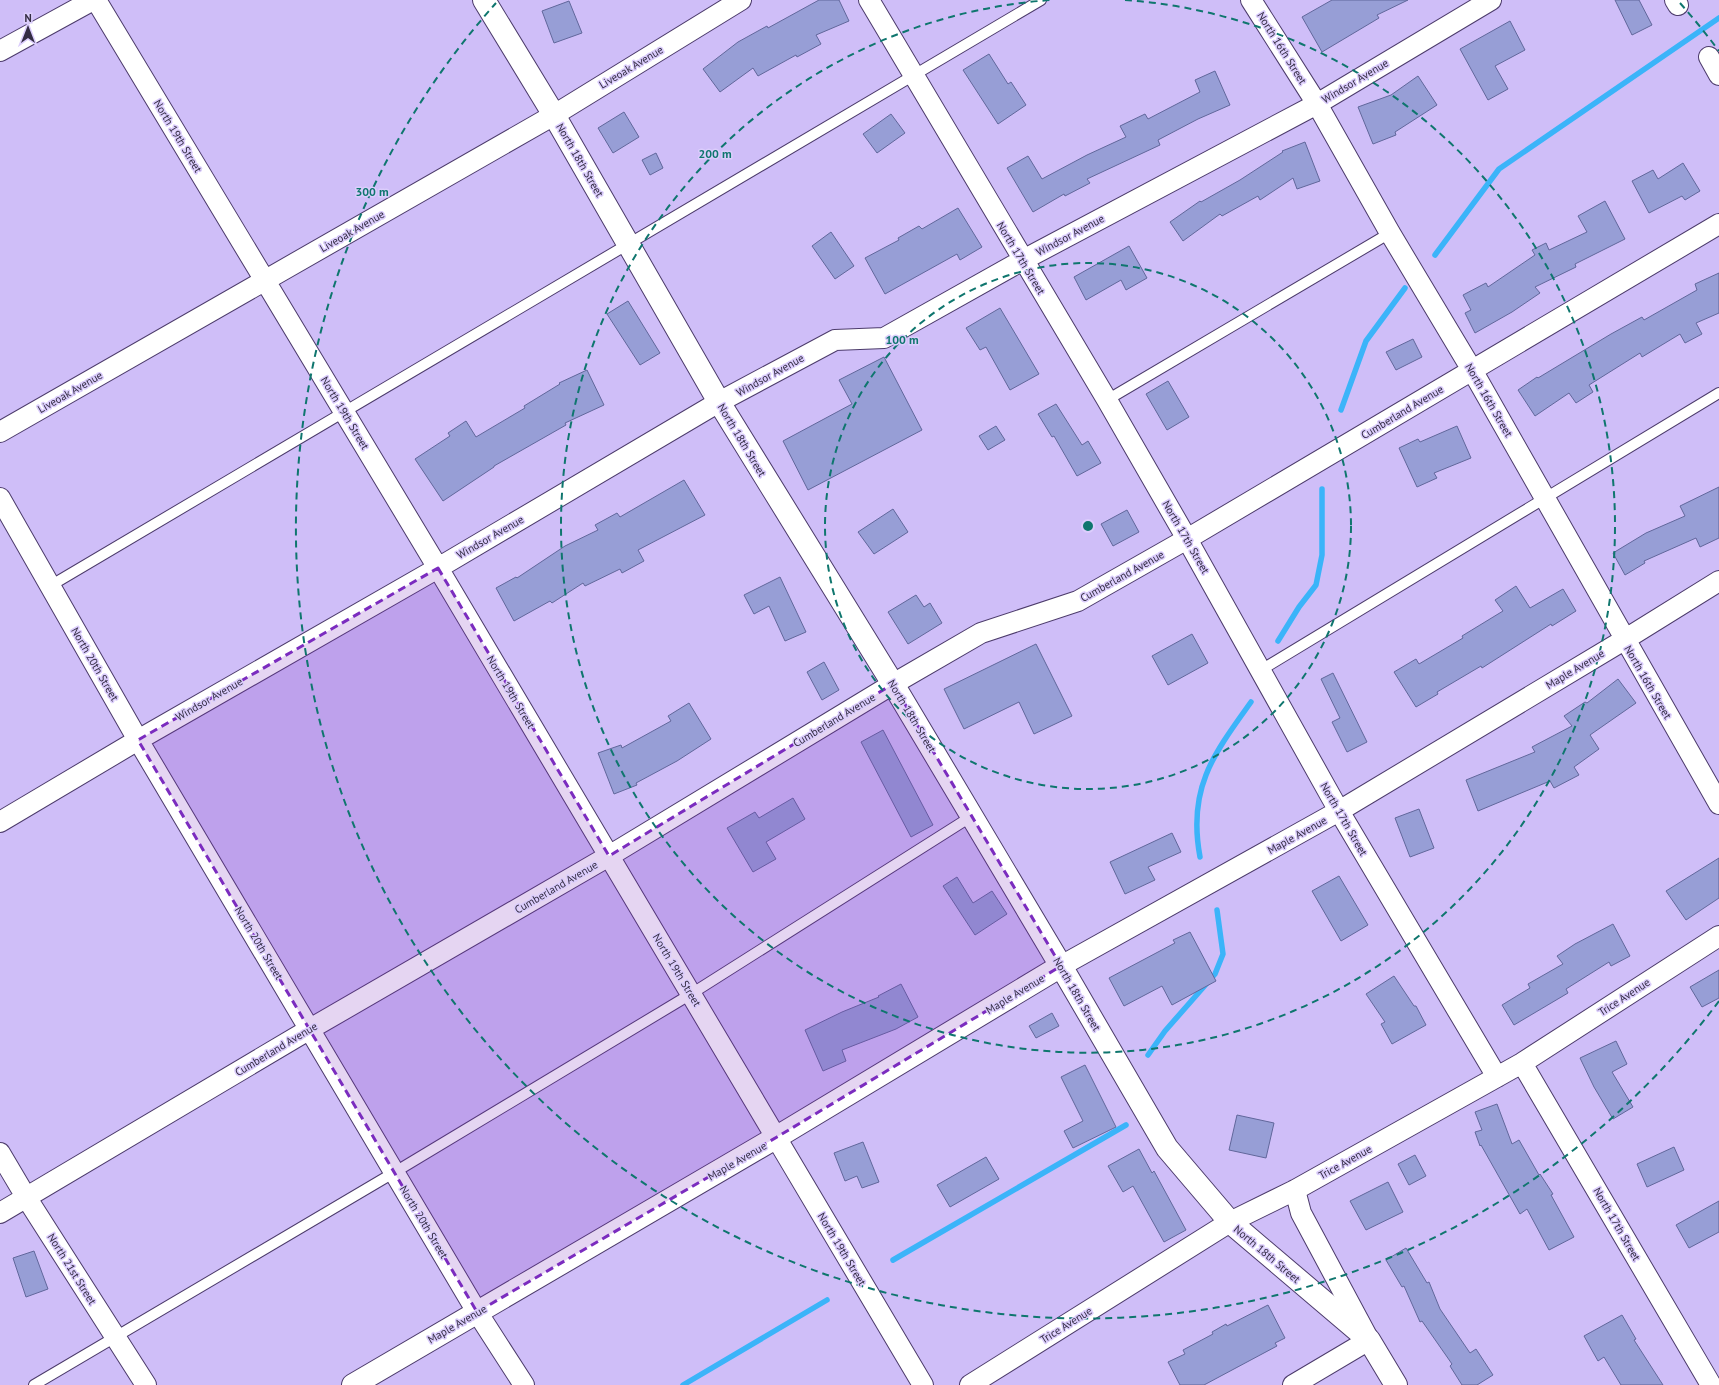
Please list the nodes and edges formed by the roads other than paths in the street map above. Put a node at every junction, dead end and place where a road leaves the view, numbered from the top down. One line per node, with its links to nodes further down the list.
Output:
1 (93, 0): 9 (street)
2 (96, 0): 19 (street, North 19th Street)
3 (484, 0): 14 (main road, North 18th Street)
4 (741, 0): 14 (street, Liveoak Avenue)
5 (869, 0): 12 (street, North 17th Street)
6 (1041, 0): 12 (lane)
7 (1251, 0): 13 (street, North 16th Street)
8 (1491, 0): 13 (street, Windsor Avenue)
9 (0, 51)
10 (1709, 57): 11 (street)
11 (1719, 75)
12 (914, 76): 17 (lane); 18 (street, North 17th Street)
13 (1317, 104): 16 (street, North 16th Street); 18 (street, Windsor Avenue)
14 (554, 115): 17 (main road, North 18th Street); 19 (street, Liveoak Avenue)
15 (1719, 224): 20 (street, Cumberland Avenue)
16 (1390, 233): 20 (street, North 16th Street); 22 (lane)
17 (629, 246): 23 (main road, North 18th Street); 24 (lane)
18 (1022, 260): 22 (street, North 17th Street); 23 (street, Windsor Avenue)
19 (266, 281): 24 (street, North 19th Street); 25 (street, Liveoak Avenue)
20 (1472, 370): 27 (street, North 16th Street); 28 (street, Cumberland Avenue)
21 (1719, 393): 27 (lane)
22 (1107, 400): 28 (street, North 17th Street)
23 (719, 402): 29 (street, Windsor Avenue); 34 (main road, North 18th Street)
24 (344, 412): 29 (street, North 19th Street); 31 (lane)
25 (0, 432)
26 (0, 498): 31 (street, North 20th Street)
27 (1544, 498): 32 (street, North 16th Street); 33 (lane)
28 (1187, 539): 33 (street, North 17th Street); 34 (street, Cumberland Avenue)
29 (438, 568): 35 (street, Windsor Avenue); 40 (street, North 19th Street)
30 (1719, 581): 32 (street, Maple Avenue)
31 (50, 586): 35 (street, North 20th Street)
32 (1624, 640): 36 (street, North 16th Street); 37 (street, Maple Avenue)
33 (1261, 670): 37 (street, North 17th Street)
34 (893, 684): 38 (main road, North 18th Street); 40 (street, Cumberland Avenue)
35 (138, 740): 39 (street, Windsor Avenue); 44 (street, North 20th Street)
36 (1719, 804)
37 (1339, 811): 42 (street, Maple Avenue); 46 (street, North 17th Street)
38 (972, 816): 42 (main road, North 18th Street); 43 (lane)
39 (0, 822)
40 (609, 856): 43 (street, North 19th Street); 44 (street, Cumberland Avenue)
41 (1719, 936): 45 (street, Trice Avenue)
42 (1061, 966): 47 (main road, Maple Avenue); 53 (main road, North 18th Street)
43 (691, 994): 47 (street, North 19th Street); 49 (lane)
44 (310, 1029): 49 (street, North 20th Street); 51 (street, Cumberland Avenue)
45 (1522, 1063): 46 (street, Trice Avenue); 65 (street, North 17th Street)
46 (1497, 1077): 50 (street, Trice Avenue)
47 (777, 1138): 54 (main road, Maple Avenue); 61 (street, North 19th Street)
48 (0, 1153): 51 (street, North 21st Street)
49 (395, 1172): 54 (street, North 20th Street); 55 (lane)
50 (1295, 1190): 53 (street, Trice Avenue); 56 (street)
51 (26, 1197): 52 (street, Cumberland Avenue); 55 (street, North 21st Street)
52 (0, 1213)
53 (1230, 1222): 56 (main road, North 18th Street); 62 (street, Trice Avenue)
54 (477, 1312): 59 (main road, Maple Avenue); 60 (street, North 20th Street)
55 (115, 1336): 57 (lane); 58 (street, North 21st Street)
56 (1369, 1340): 63 (street); 64 (main road, North 18th Street)
57 (34, 1385)
58 (146, 1385)
59 (353, 1385)
60 (524, 1385)
61 (923, 1385)
62 (970, 1385)
63 (1293, 1385)
64 (1396, 1385)
65 (1711, 1385)

